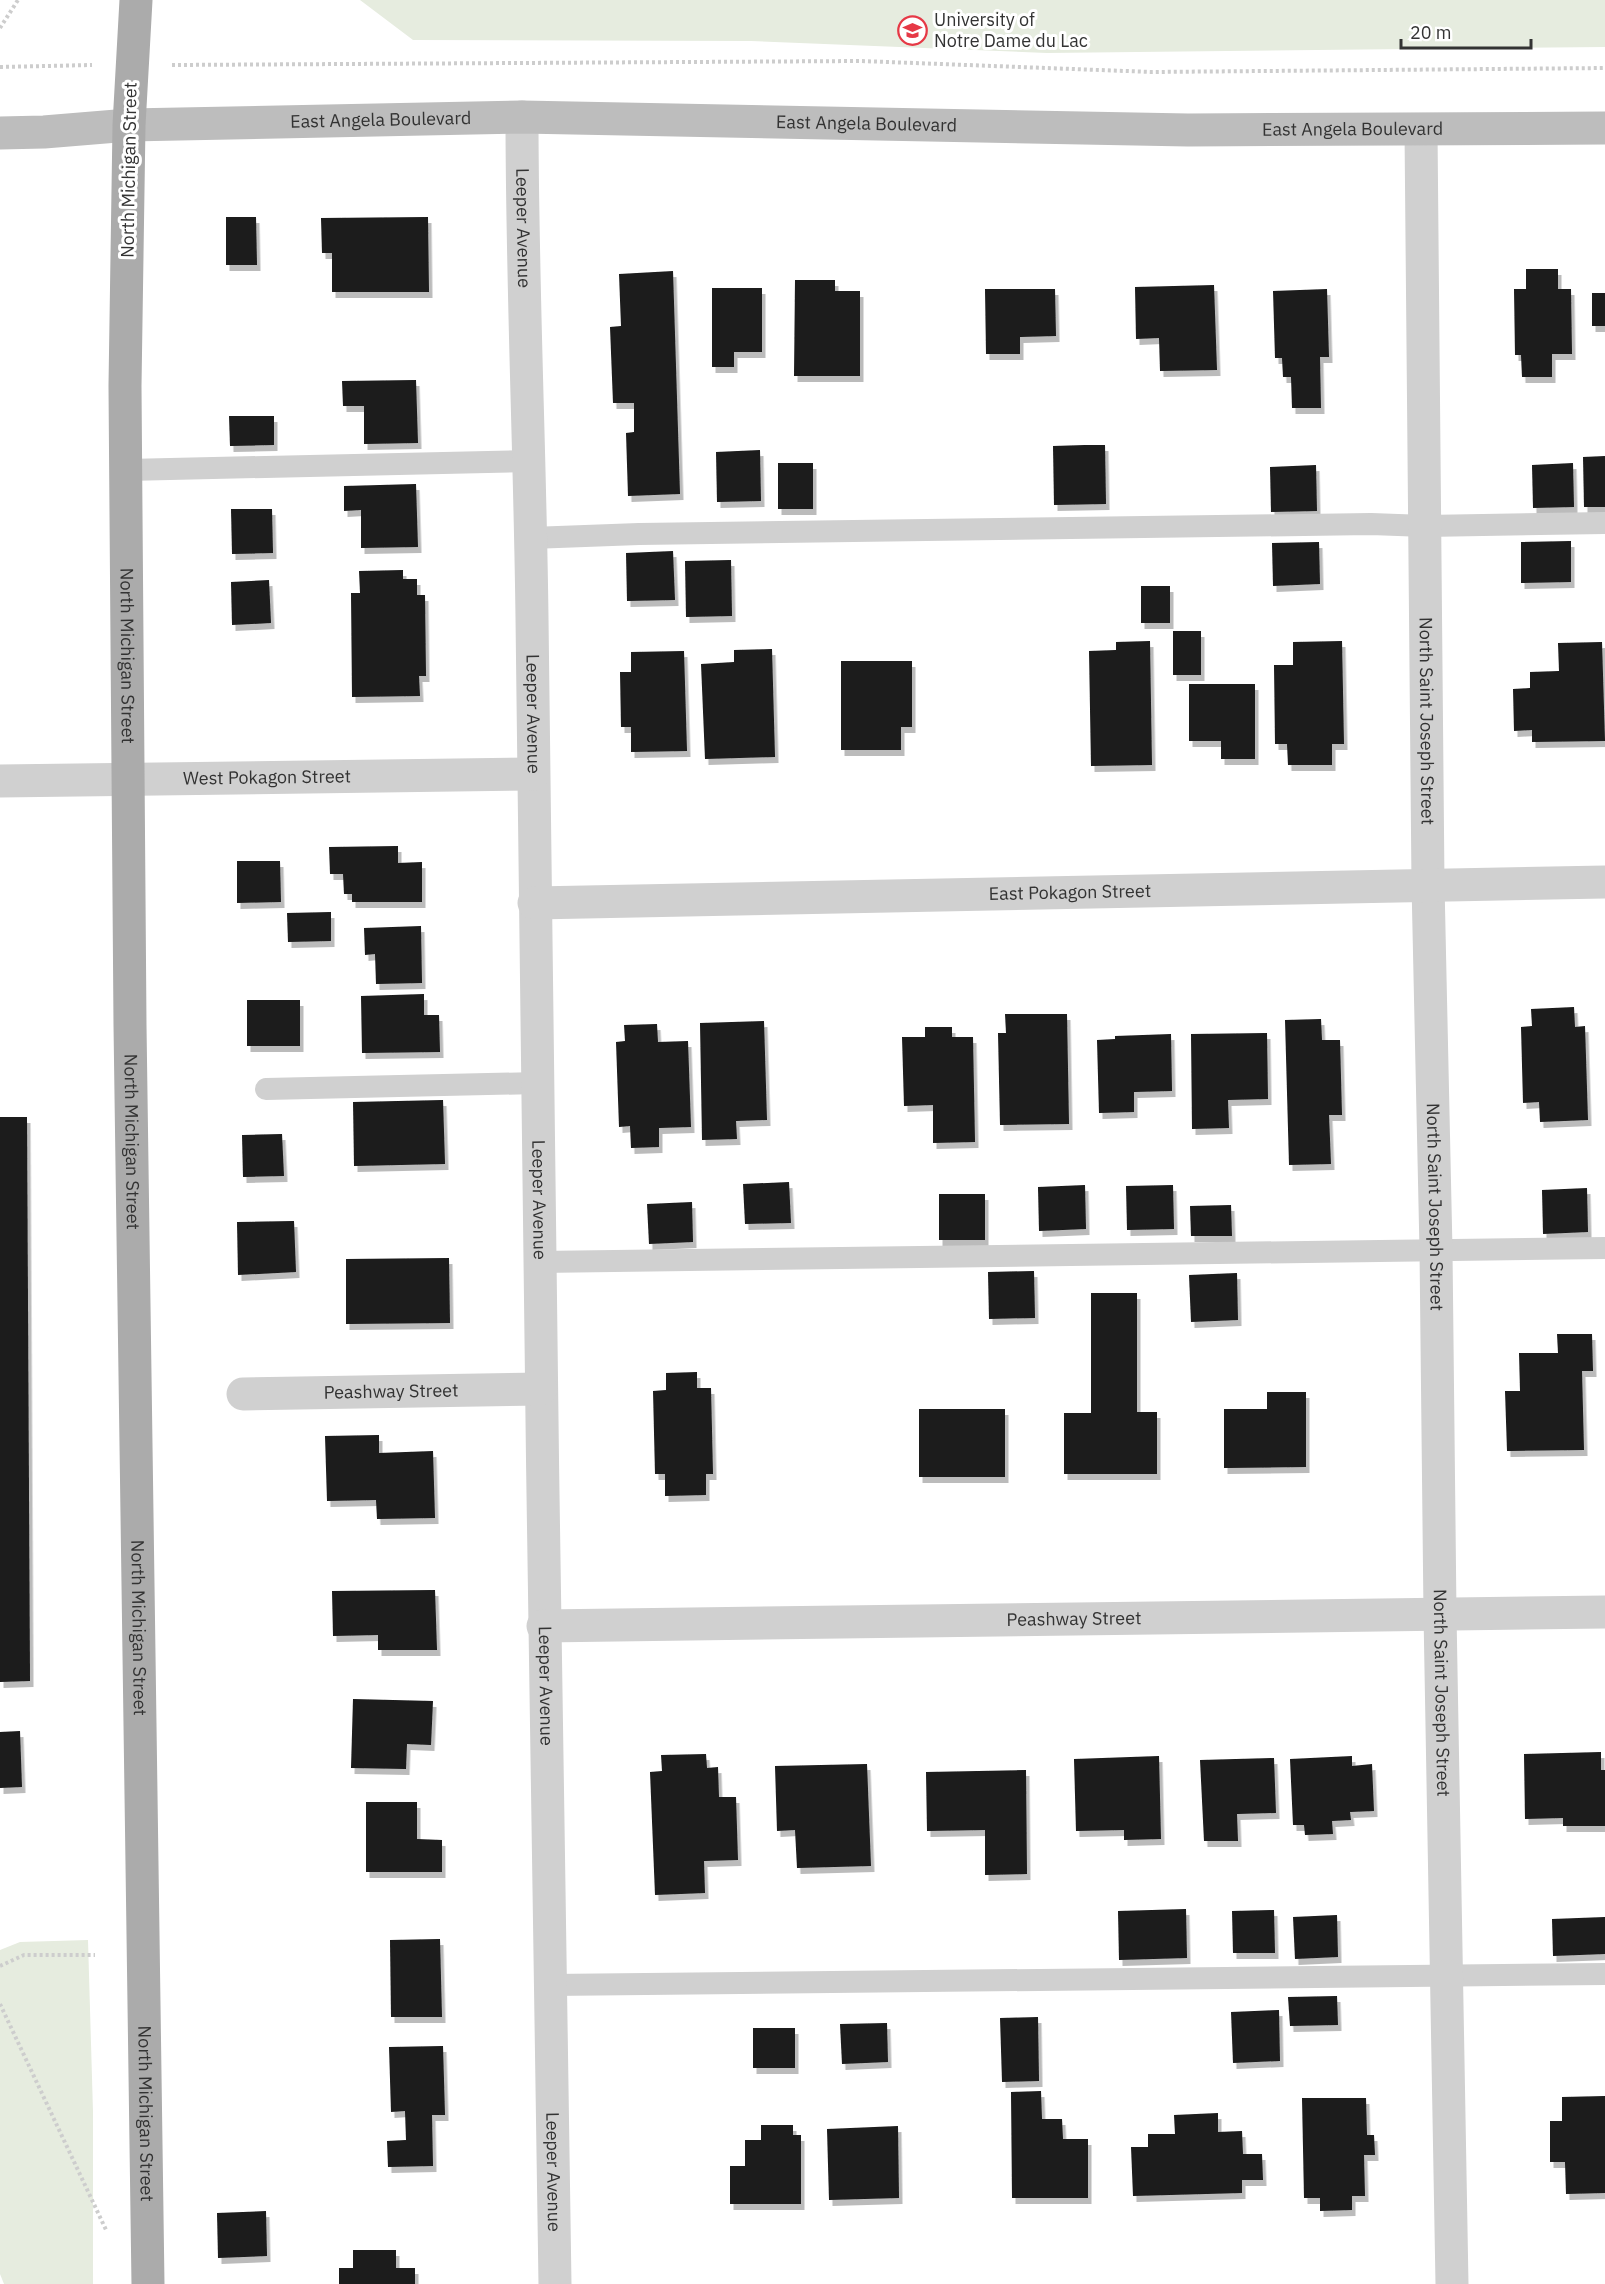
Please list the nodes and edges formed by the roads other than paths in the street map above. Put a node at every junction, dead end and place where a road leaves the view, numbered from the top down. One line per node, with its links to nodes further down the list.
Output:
1 (136, 0): 3 (main road, North Michigan Street)
2 (522, 117): 3 (main road, East Angela Boulevard); 5 (main road, East Angela Boulevard); 7 (street, Leeper Avenue)
3 (129, 125): 6 (main road, East Angela Boulevard); 8 (main road, North Michigan Street)
4 (1605, 128): 5 (main road, East Angela Boulevard)
5 (1421, 130): 10 (street, North Saint Joseph Street)
6 (0, 133)
7 (528, 461): 8 (lane); 11 (street, Leeper Avenue)
8 (127, 470): 13 (main road, North Michigan Street)
9 (1605, 523): 10 (lane)
10 (1425, 526): 11 (lane); 16 (street, North Saint Joseph Street)
11 (531, 538): 12 (street, Leeper Avenue)
12 (533, 774): 13 (street, West Pokagon Street); 17 (street, Leeper Avenue)
13 (128, 780): 14 (street, West Pokagon Street); 31 (main road, North Michigan Street)
14 (0, 781)
15 (1605, 882): 16 (street, East Pokagon Street)
16 (1428, 884): 17 (street, East Pokagon Street); 21 (street, North Saint Joseph Street)
17 (534, 903): 18 (street, Leeper Avenue)
18 (537, 1083): 19 (lane); 22 (street, Leeper Avenue)
19 (266, 1089)
20 (1605, 1248): 21 (lane)
21 (1436, 1250): 22 (lane); 26 (street, North Saint Joseph Street)
22 (539, 1262): 23 (street, Leeper Avenue)
23 (541, 1389): 24 (street, Peashway Street); 27 (street, Leeper Avenue)
24 (243, 1394)
25 (1605, 1612): 26 (street, Peashway Street)
26 (1440, 1614): 27 (street, Peashway Street); 29 (street, North Saint Joseph Street)
27 (543, 1626): 30 (street, Leeper Avenue)
28 (1605, 1974): 29 (lane)
29 (1447, 1975): 30 (lane); 33 (street, North Saint Joseph Street)
30 (550, 1985): 32 (street, Leeper Avenue)
31 (148, 2284)
32 (555, 2284)
33 (1452, 2284)

